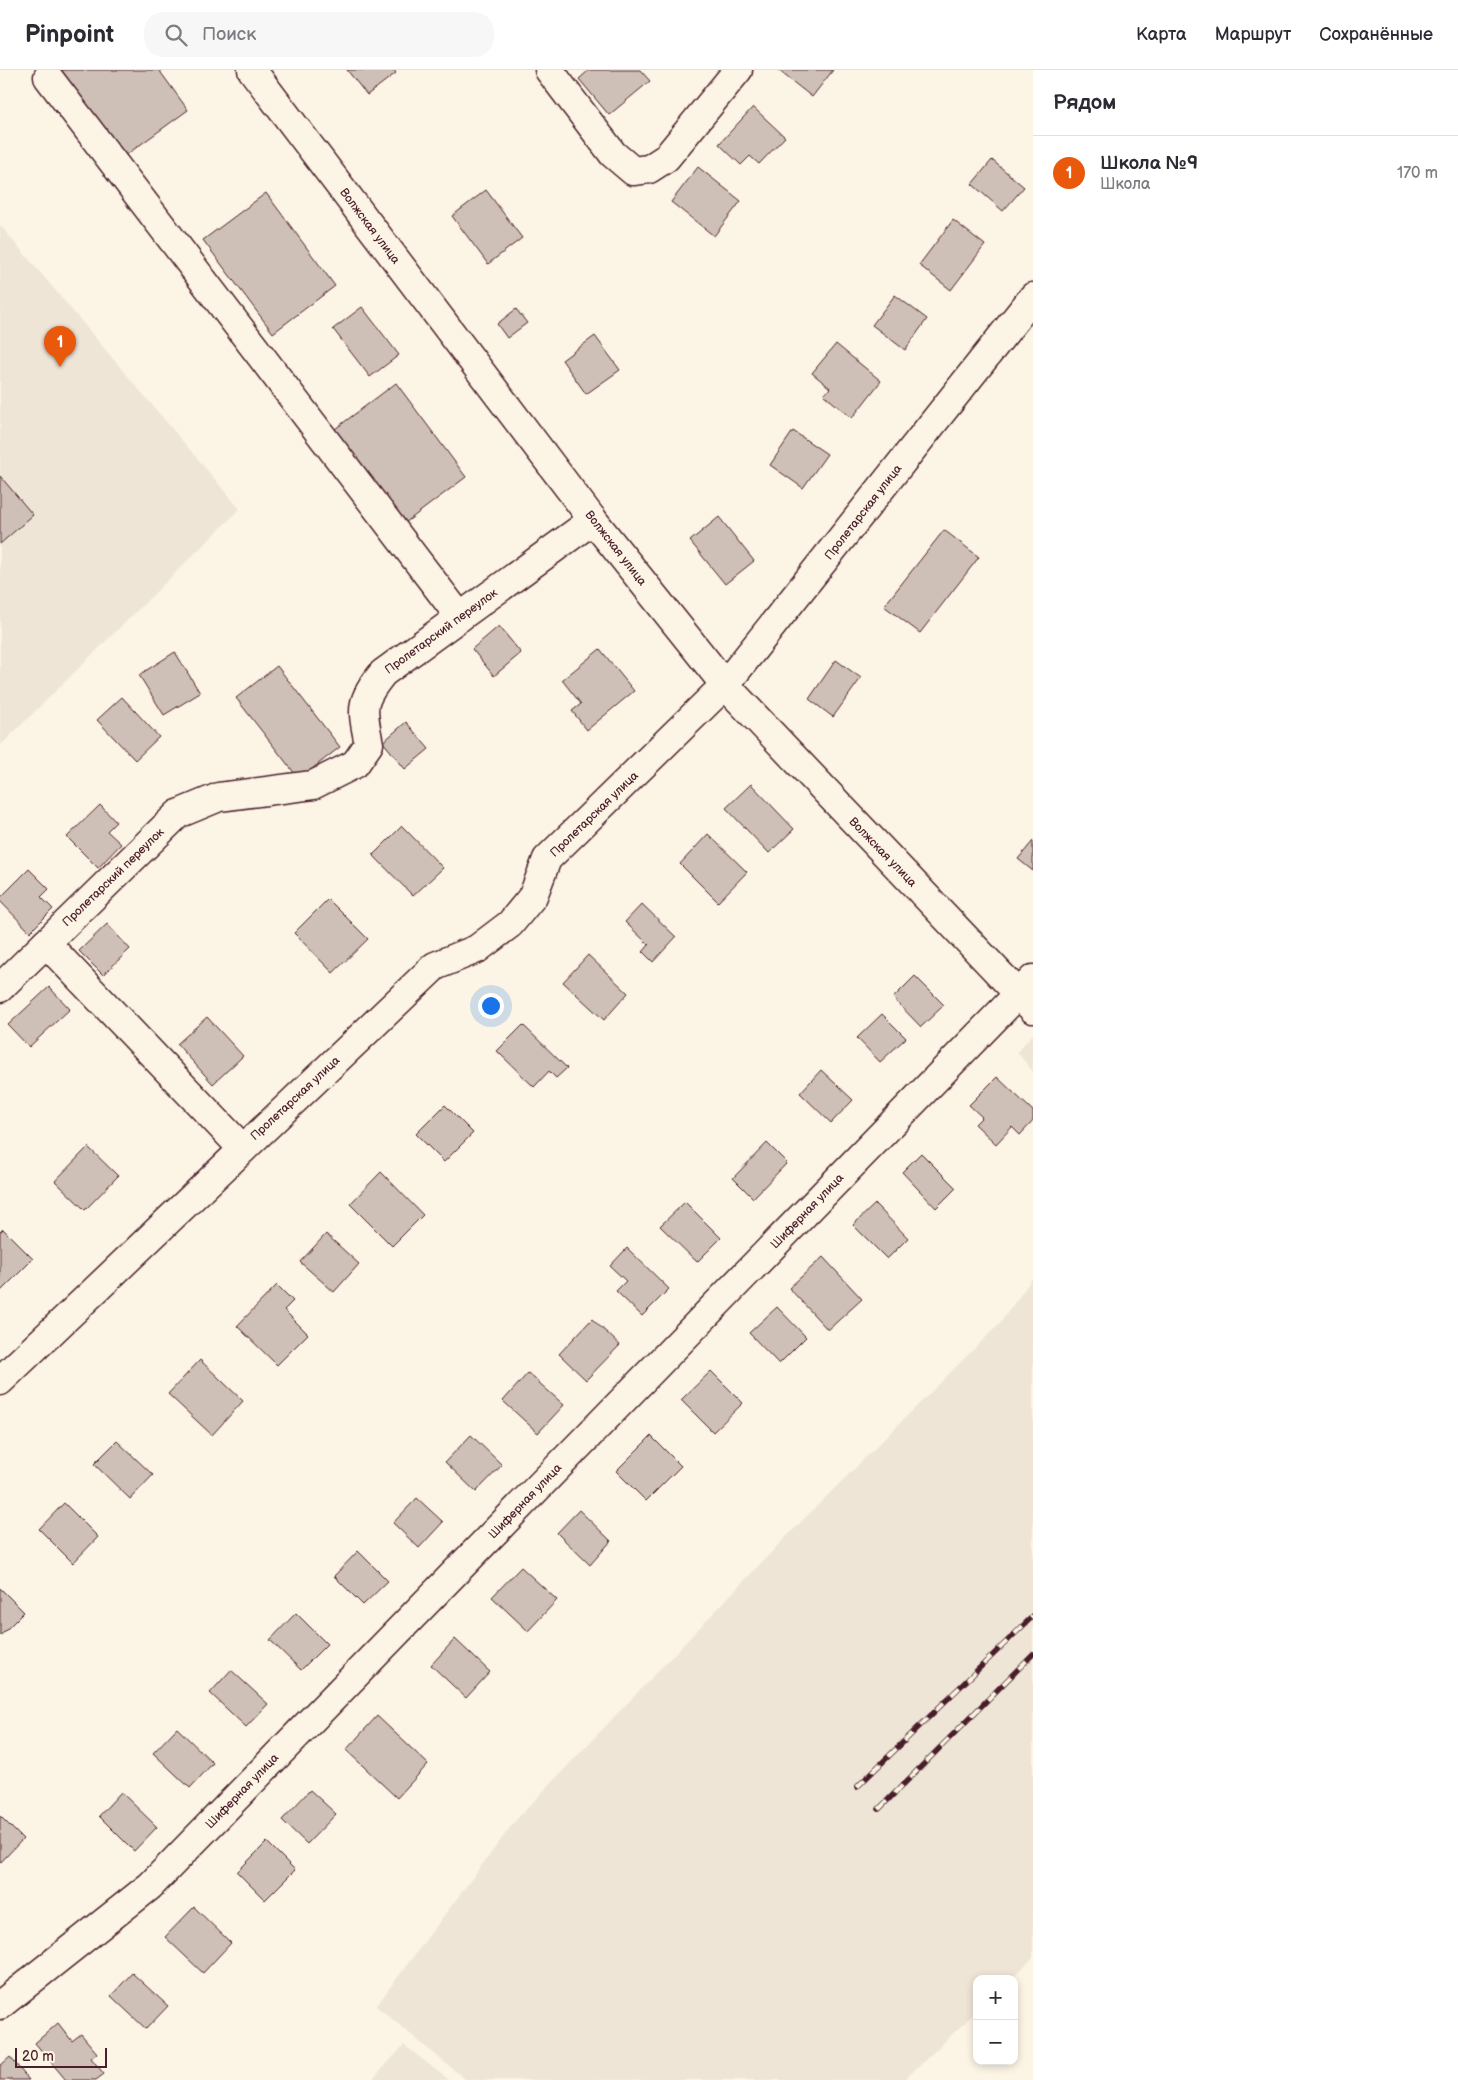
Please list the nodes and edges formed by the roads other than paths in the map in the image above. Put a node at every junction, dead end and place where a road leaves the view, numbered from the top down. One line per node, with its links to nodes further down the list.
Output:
1 (252, 70): 6 (street, Волжская улица)
2 (549, 70): 3 (street)
3 (738, 70)
4 (48, 77): 7 (street)
5 (1033, 297): 8 (street, Пролетарская улица)
6 (593, 520): 7 (street, Пролетарский переулок); 8 (street, Волжская улица)
7 (460, 617): 9 (street, Пролетарский переулок)
8 (725, 686): 11 (street, Волжская улица); 12 (street, Пролетарская улица)
9 (46, 942): 10 (street, Пролетарский переулок); 12 (street)
10 (0, 988)
11 (1028, 994): 14 (street, Шиферная улица)
12 (242, 1148): 13 (street, Пролетарская улица)
13 (0, 1381)
14 (0, 2004)

